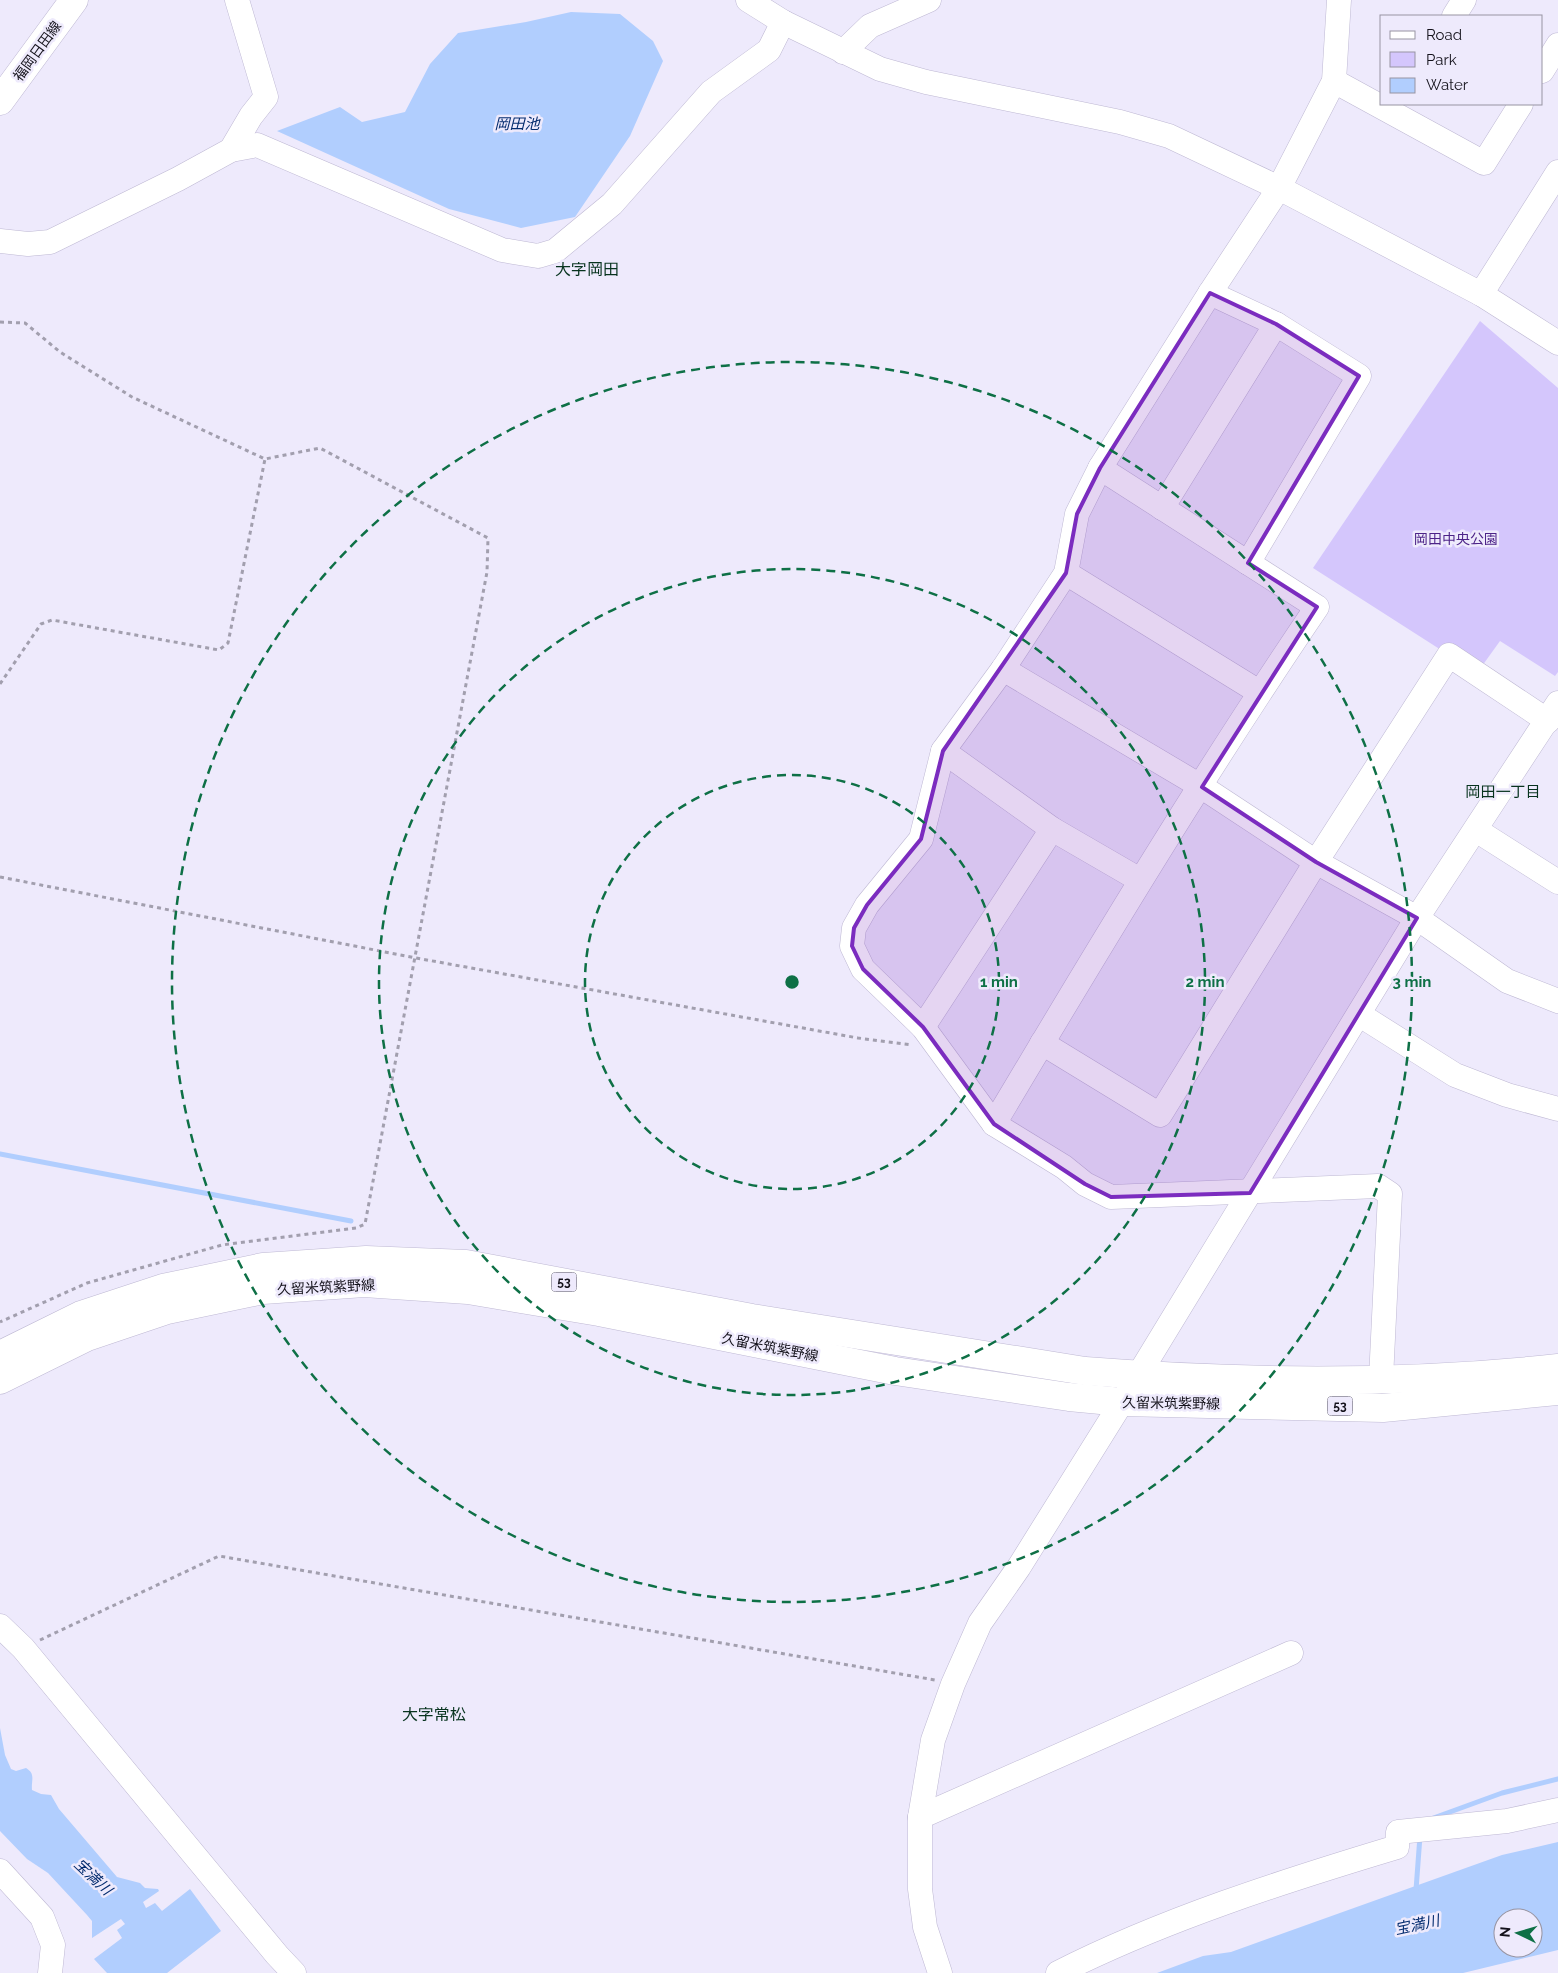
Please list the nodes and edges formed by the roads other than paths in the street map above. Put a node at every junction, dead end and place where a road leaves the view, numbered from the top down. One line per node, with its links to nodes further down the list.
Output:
1 (74, 0): 13 (main road, 福岡日田線)
2 (237, 0): 17 (street)
3 (748, 0): 8 (street)
4 (929, 0): 10 (street)
5 (1339, 0): 12 (street)
6 (1464, 0): 7 (street)
7 (1455, 15)
8 (783, 22): 10 (street); 17 (street)
9 (1558, 45): 11 (street)
10 (843, 52): 19 (street)
11 (1543, 69)
12 (1334, 82): 14 (street); 19 (street)
13 (0, 101)
14 (1380, 102)
15 (1520, 105): 16 (street)
16 (1396, 109)
17 (231, 150): 20 (street)
18 (1558, 172): 22 (street)
19 (1279, 188): 21 (street); 22 (street)
20 (0, 241)
21 (1210, 293): 23 (street); 25 (street)
22 (1482, 294): 24 (street)
23 (1276, 324): 26 (street); 27 (street)
24 (1558, 343)
25 (1100, 468): 26 (street); 28 (street)
26 (1162, 508): 27 (street)
27 (1248, 563): 30 (street)
28 (1066, 572): 29 (street); 30 (street)
29 (1003, 669): 32 (street); 33 (street)
30 (1259, 692): 33 (street)
31 (1553, 712): 35 (street); 36 (street)
32 (943, 751): 34 (street); 42 (street)
33 (1202, 787): 36 (street); 37 (street)
34 (1052, 828): 37 (street); 42 (street)
35 (1476, 830): 38 (street); 39 (street)
36 (1316, 862): 39 (street); 43 (street)
37 (1140, 880): 43 (street)
38 (1558, 882)
39 (1417, 918): 40 (street); 41 (street)
40 (1558, 1001)
41 (1360, 1015): 44 (street); 46 (street)
42 (923, 1026): 45 (street)
43 (1042, 1044): 45 (street)
44 (1558, 1109)
45 (994, 1124): 46 (street)
46 (1250, 1193): 49 (street); 50 (street)
47 (0, 1354): 49 (main road, 久留米筑紫野線 / 53)
48 (1558, 1368): 50 (main road, 久留米筑紫野線 / 53)
49 (1138, 1375): 50 (main road, 久留米筑紫野線 / 53); 53 (street)
50 (1381, 1379)
51 (0, 1380): 53 (main road, 久留米筑紫野線 / 53)
52 (1558, 1392): 53 (main road, 久留米筑紫野線 / 53)
53 (1122, 1402): 57 (street)
54 (0, 1626): 60 (street)
55 (1291, 1653): 57 (street)
56 (1558, 1810): 62 (street)
57 (920, 1816): 61 (street)
58 (0, 1871): 59 (street)
59 (50, 1973)
60 (294, 1973)
61 (940, 1973)
62 (1058, 1973)

